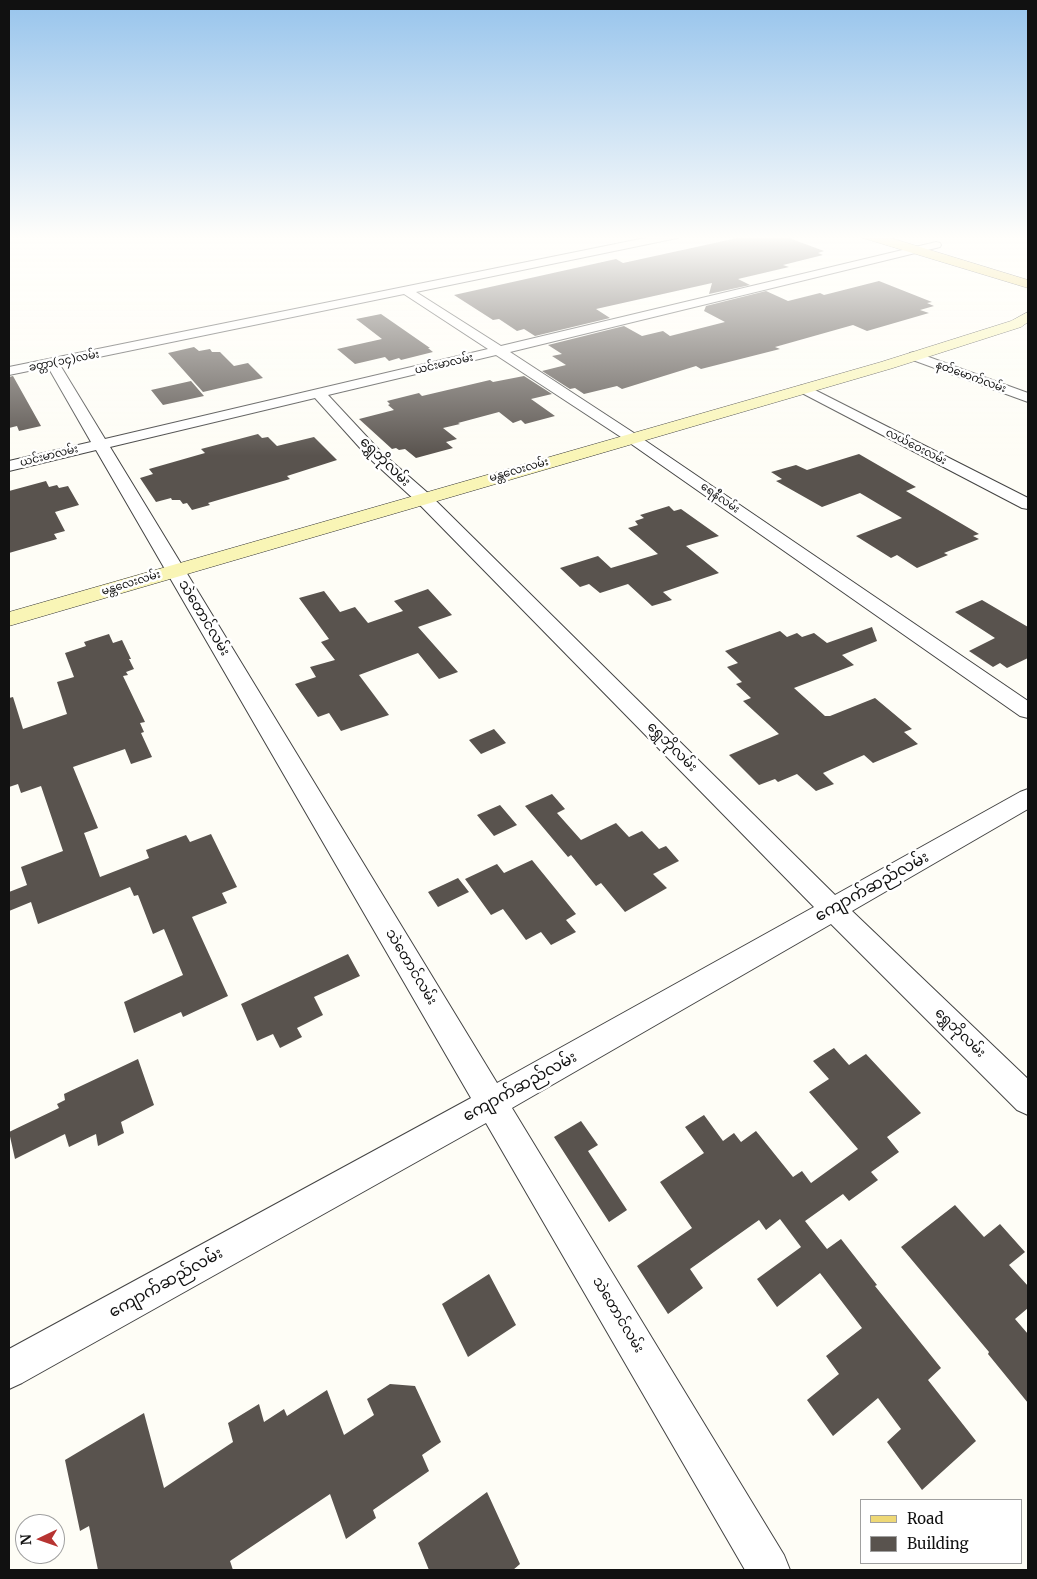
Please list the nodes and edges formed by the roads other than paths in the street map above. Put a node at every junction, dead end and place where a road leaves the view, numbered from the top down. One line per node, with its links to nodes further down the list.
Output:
1 (320, 309): 7 (street, ခတ္တာ(၁၄)လမ်း)
2 (434, 309): 5 (street, ရေနီလမ်း)
3 (674, 309): 5 (street, ယင်းမာလမ်း)
4 (1028, 316): 6 (main road, မန္တလေးလမ်း)
5 (498, 351): 10 (street, ယင်းမာလမ်း); 12 (street, ရေနီလမ်း)
6 (915, 356): 9 (main road, မန္တလေးလမ်း); 11 (street, နတ်မောက်လမ်း)
7 (52, 363): 8 (street, ခတ္တာ(၁၄)လမ်း); 13 (street, သဲတောင်လမ်း)
8 (9, 371)
9 (805, 389): 12 (main road, မန္တလေးလမ်း); 16 (street, လယ်ဝေးလမ်း)
10 (318, 393): 13 (street, ယင်းမာလမ်း); 15 (street, ရွှေဘိုလမ်း)
11 (1028, 398)
12 (632, 438): 15 (main road, မန္တလေးလမ်း); 19 (street, ရေနီလမ်း)
13 (100, 444): 14 (street, ယင်းမာလမ်း); 17 (street, သဲတောင်လမ်း)
14 (9, 466)
15 (423, 498): 17 (main road, မန္တလေးလမ်း); 21 (street, ရွှေဘိုလမ်း)
16 (1028, 504)
17 (175, 570): 18 (main road, မန္တလေးလမ်း); 23 (street, သဲတောင်လမ်း)
18 (9, 619)
19 (1028, 711)
20 (1028, 798): 21 (street, ကျောက်ဆည်လမ်း)
21 (833, 909): 22 (street, ရွှေဘိုလမ်း); 23 (street, ကျောက်ဆည်လမ်း)
22 (1028, 1100)
23 (492, 1103): 24 (street, ကျောက်ဆည်လမ်း); 25 (street, သဲတောင်လမ်း)
24 (9, 1370)
25 (769, 1570)

